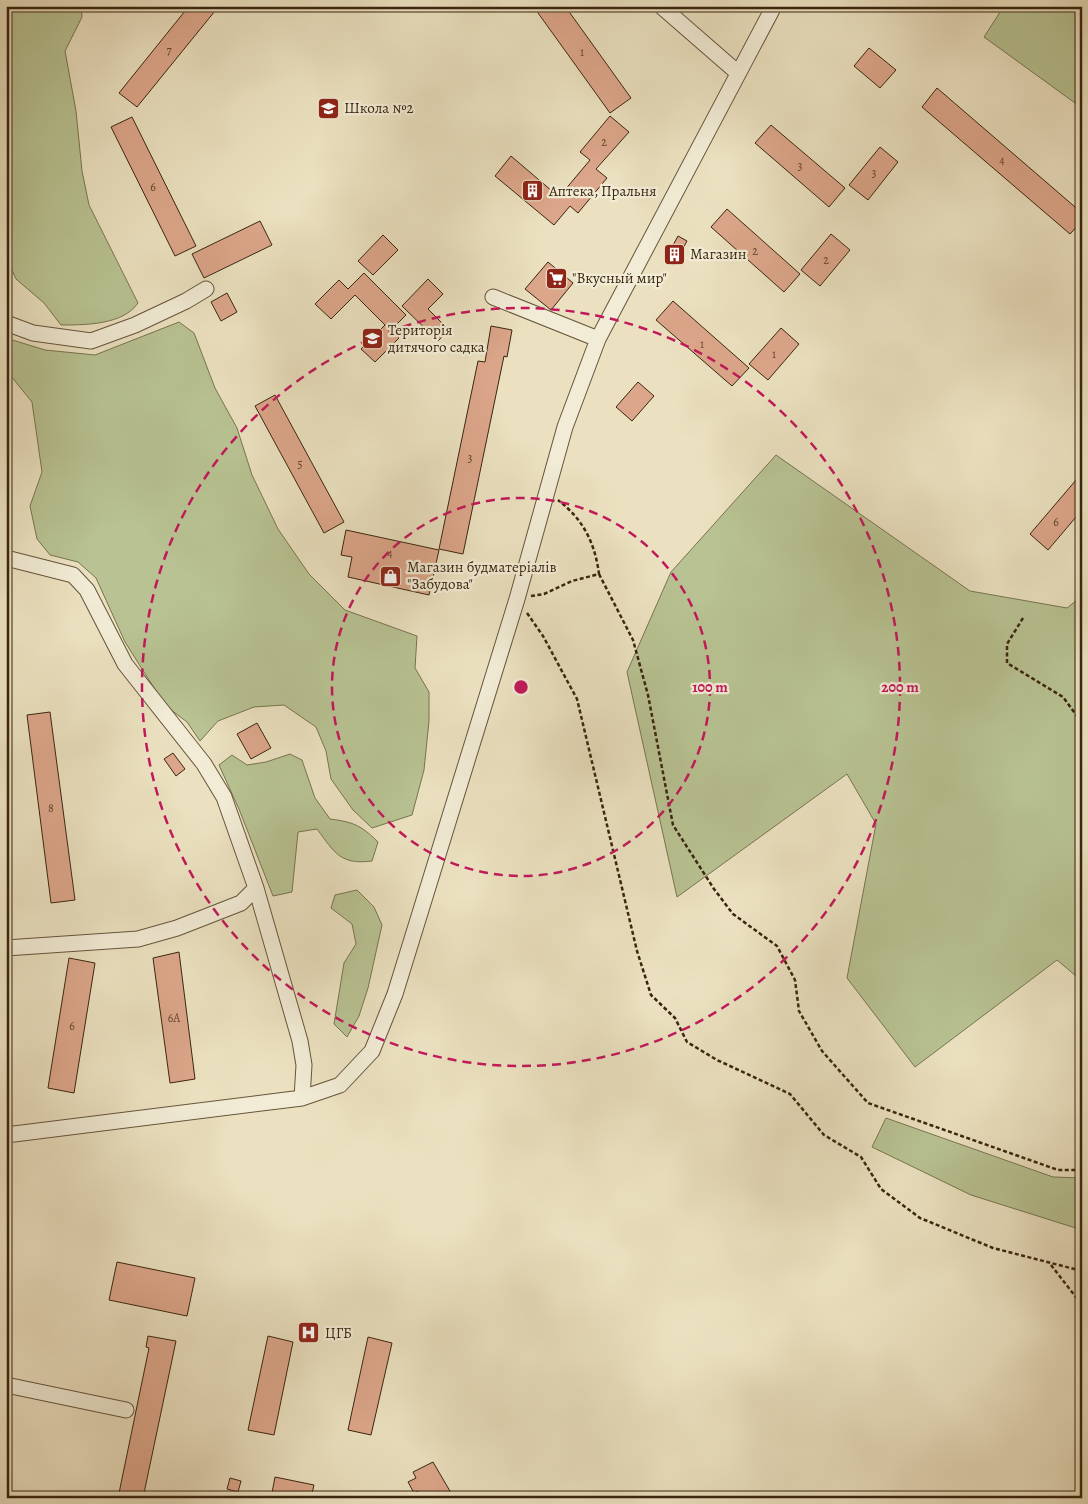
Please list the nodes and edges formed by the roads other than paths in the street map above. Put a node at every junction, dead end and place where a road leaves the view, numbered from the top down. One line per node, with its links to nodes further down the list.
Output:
1 (661, 6): 3 (street)
2 (774, 6): 3 (street)
3 (738, 74): 7 (street)
4 (206, 289): 6 (street)
5 (494, 297): 7 (street)
6 (6, 324)
7 (598, 339): 11 (street)
8 (6, 558): 9 (street)
9 (256, 888): 10 (street); 11 (street)
10 (6, 948)
11 (302, 1098): 12 (street)
12 (6, 1135)
13 (6, 1385): 14 (street)
14 (126, 1410)

